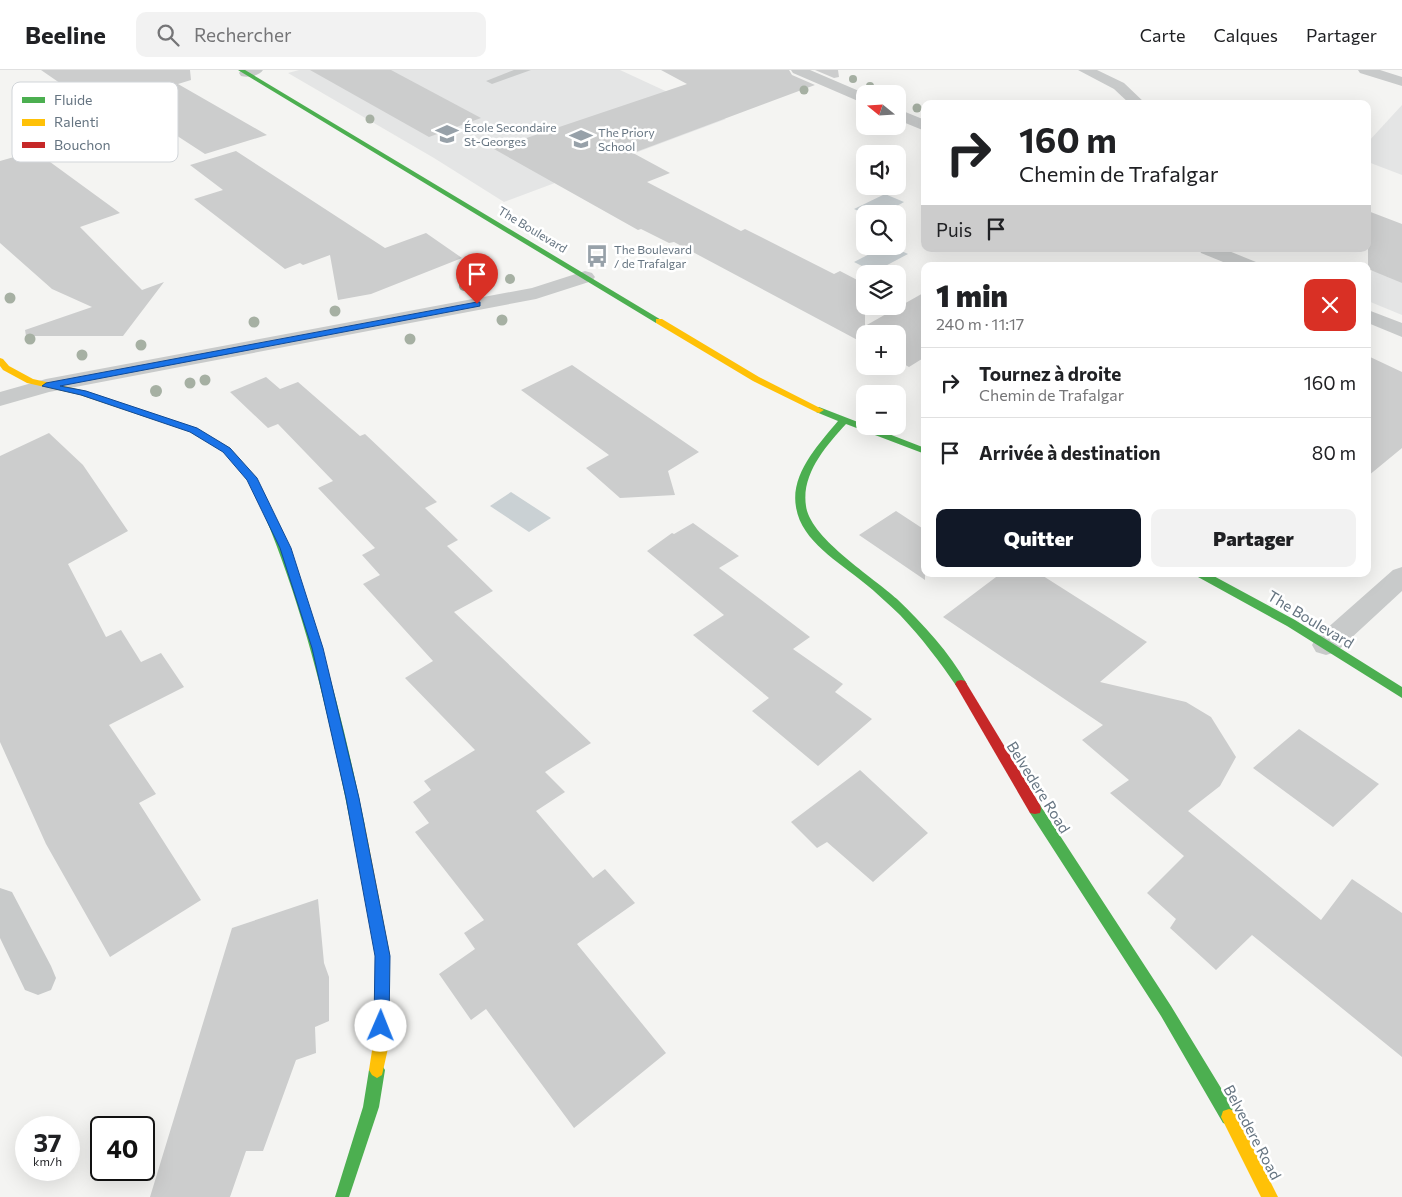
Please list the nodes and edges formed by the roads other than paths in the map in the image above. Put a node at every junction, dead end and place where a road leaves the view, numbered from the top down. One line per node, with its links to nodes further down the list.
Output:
1 (525, 70): 6 (lane)
2 (798, 70): 8 (street)
3 (1085, 70): 9 (street)
4 (1365, 70): 7 (street)
5 (247, 71): 14 (street, The Boulevard)
6 (492, 81)
7 (1402, 82)
8 (856, 95)
9 (1135, 100)
10 (906, 118): 11 (street)
11 (921, 124)
12 (1215, 252): 13 (street)
13 (1239, 262)
14 (584, 277): 18 (street); 20 (street, The Boulevard)
15 (1371, 317): 16 (street)
16 (1402, 331)
17 (0, 361): 18 (street)
18 (46, 386): 19 (street); 28 (street)
19 (0, 399)
20 (844, 420): 21 (street, The Boulevard); 29 (street, Belvedere Road)
21 (921, 449)
22 (1402, 576): 24 (street)
23 (1208, 577): 24 (street, The Boulevard)
24 (1326, 645): 25 (street, The Boulevard)
25 (1402, 693)
26 (1, 905): 27 (street)
27 (38, 978)
28 (342, 1195)
29 (1270, 1197)

